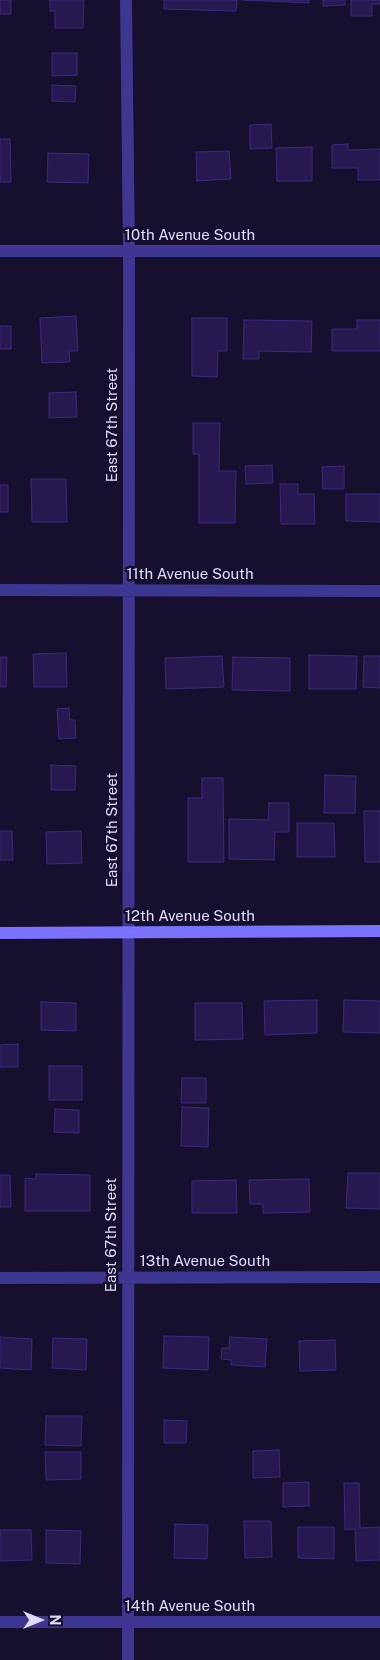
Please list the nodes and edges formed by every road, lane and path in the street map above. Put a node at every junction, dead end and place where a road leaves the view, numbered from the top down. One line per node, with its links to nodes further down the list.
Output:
1 (126, 0): 3 (street, East 67th Street)
2 (0, 251): 3 (street, 10th Avenue South)
3 (128, 251): 4 (street, 10th Avenue South); 6 (street, East 67th Street)
4 (380, 252)
5 (0, 590): 6 (street, 11th Avenue South)
6 (128, 590): 7 (street, 11th Avenue South); 9 (street, East 67th Street)
7 (380, 591)
8 (380, 931): 9 (street, 12th Avenue South)
9 (128, 932): 10 (street, 12th Avenue South); 11 (street, East 67th Street)
10 (0, 933)
11 (127, 1277): 12 (street, 13th Avenue South); 13 (street, 13th Avenue South); 15 (street, East 67th Street)
12 (380, 1277)
13 (0, 1278)
14 (0, 1622): 15 (street, 14th Avenue South)
15 (128, 1622): 16 (street, 14th Avenue South); 17 (street, East 67th Street)
16 (380, 1622)
17 (128, 1660)

